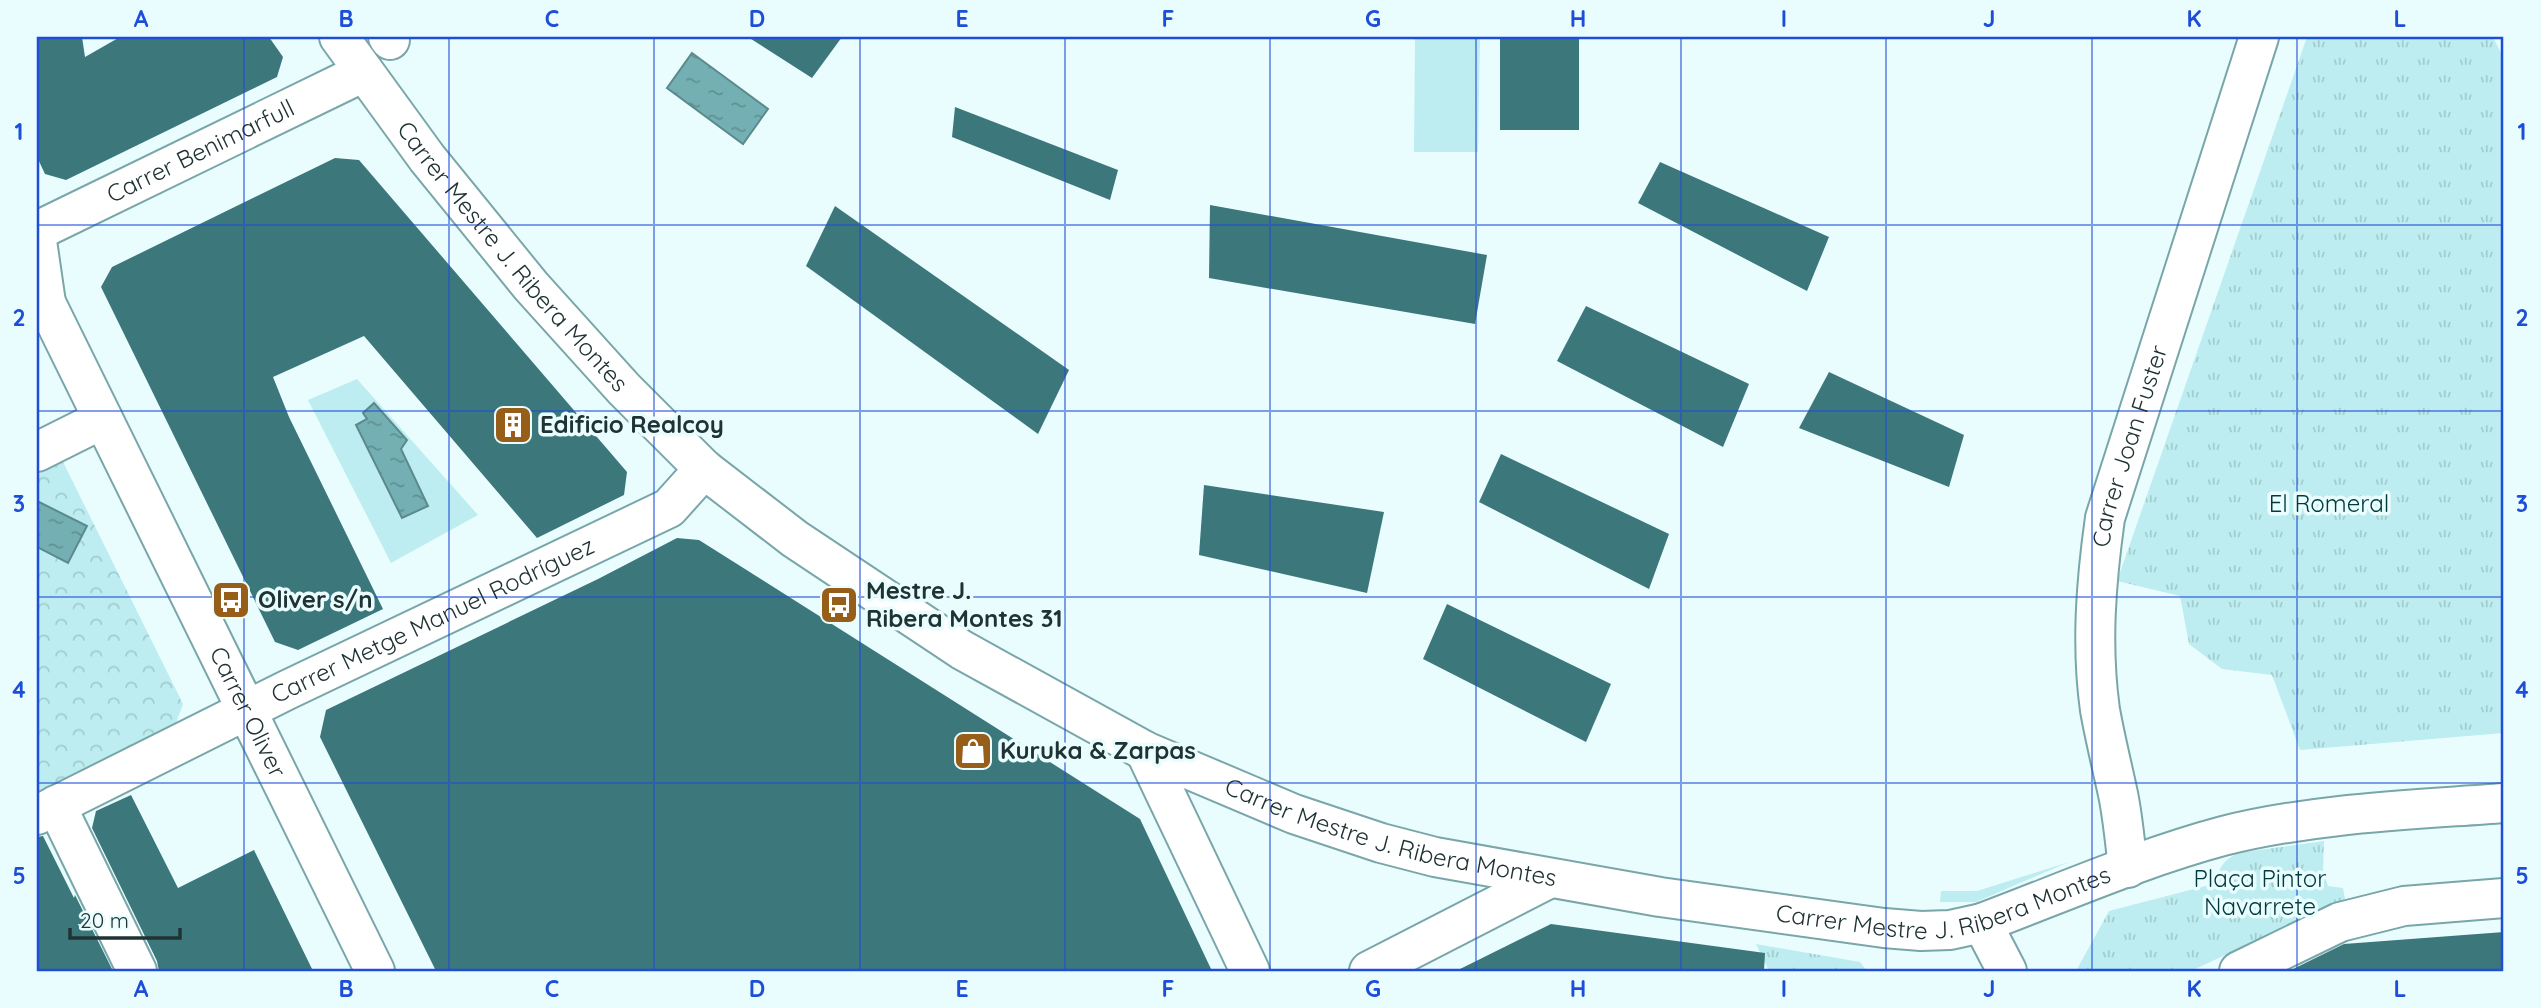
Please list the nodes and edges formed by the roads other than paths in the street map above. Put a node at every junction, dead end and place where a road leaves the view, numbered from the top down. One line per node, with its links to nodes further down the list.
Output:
1 (339, 37): 3 (street, Carrer Mestre J. Ribera Montes)
2 (2259, 37): 14 (street, Carrer Joan Fuster)
3 (364, 72): 4 (street, Carrer Benimarfull); 9 (street, Carrer Mestre J. Ribera Montes)
4 (37, 231)
5 (37, 241): 6 (street, Carrer Oliver)
6 (41, 296): 7 (street, Carrer Oliver)
7 (103, 419): 8 (street); 10 (street, Carrer Oliver)
8 (37, 452)
9 (704, 469): 10 (street, Carrer Metge Manuel Rodríguez); 11 (street, Carrer Mestre J. Ribera Montes)
10 (247, 709): 13 (street, Carrer Metge Manuel Rodríguez); 19 (street, Carrer Oliver)
11 (1145, 751): 15 (street, Carrer Mestre J. Ribera Montes); 20 (street)
12 (2504, 803): 14 (street, Carrer Mestre J. Ribera Montes)
13 (46, 810): 18 (street)
14 (2127, 868): 17 (street, Carrer Mestre J. Ribera Montes)
15 (1550, 878): 17 (street, Carrer Mestre J. Ribera Montes); 21 (street)
16 (2504, 898): 23 (street)
17 (1982, 923): 22 (street)
18 (136, 971)
19 (375, 971)
20 (1250, 971)
21 (1369, 971)
22 (2007, 971)
23 (2239, 971)

